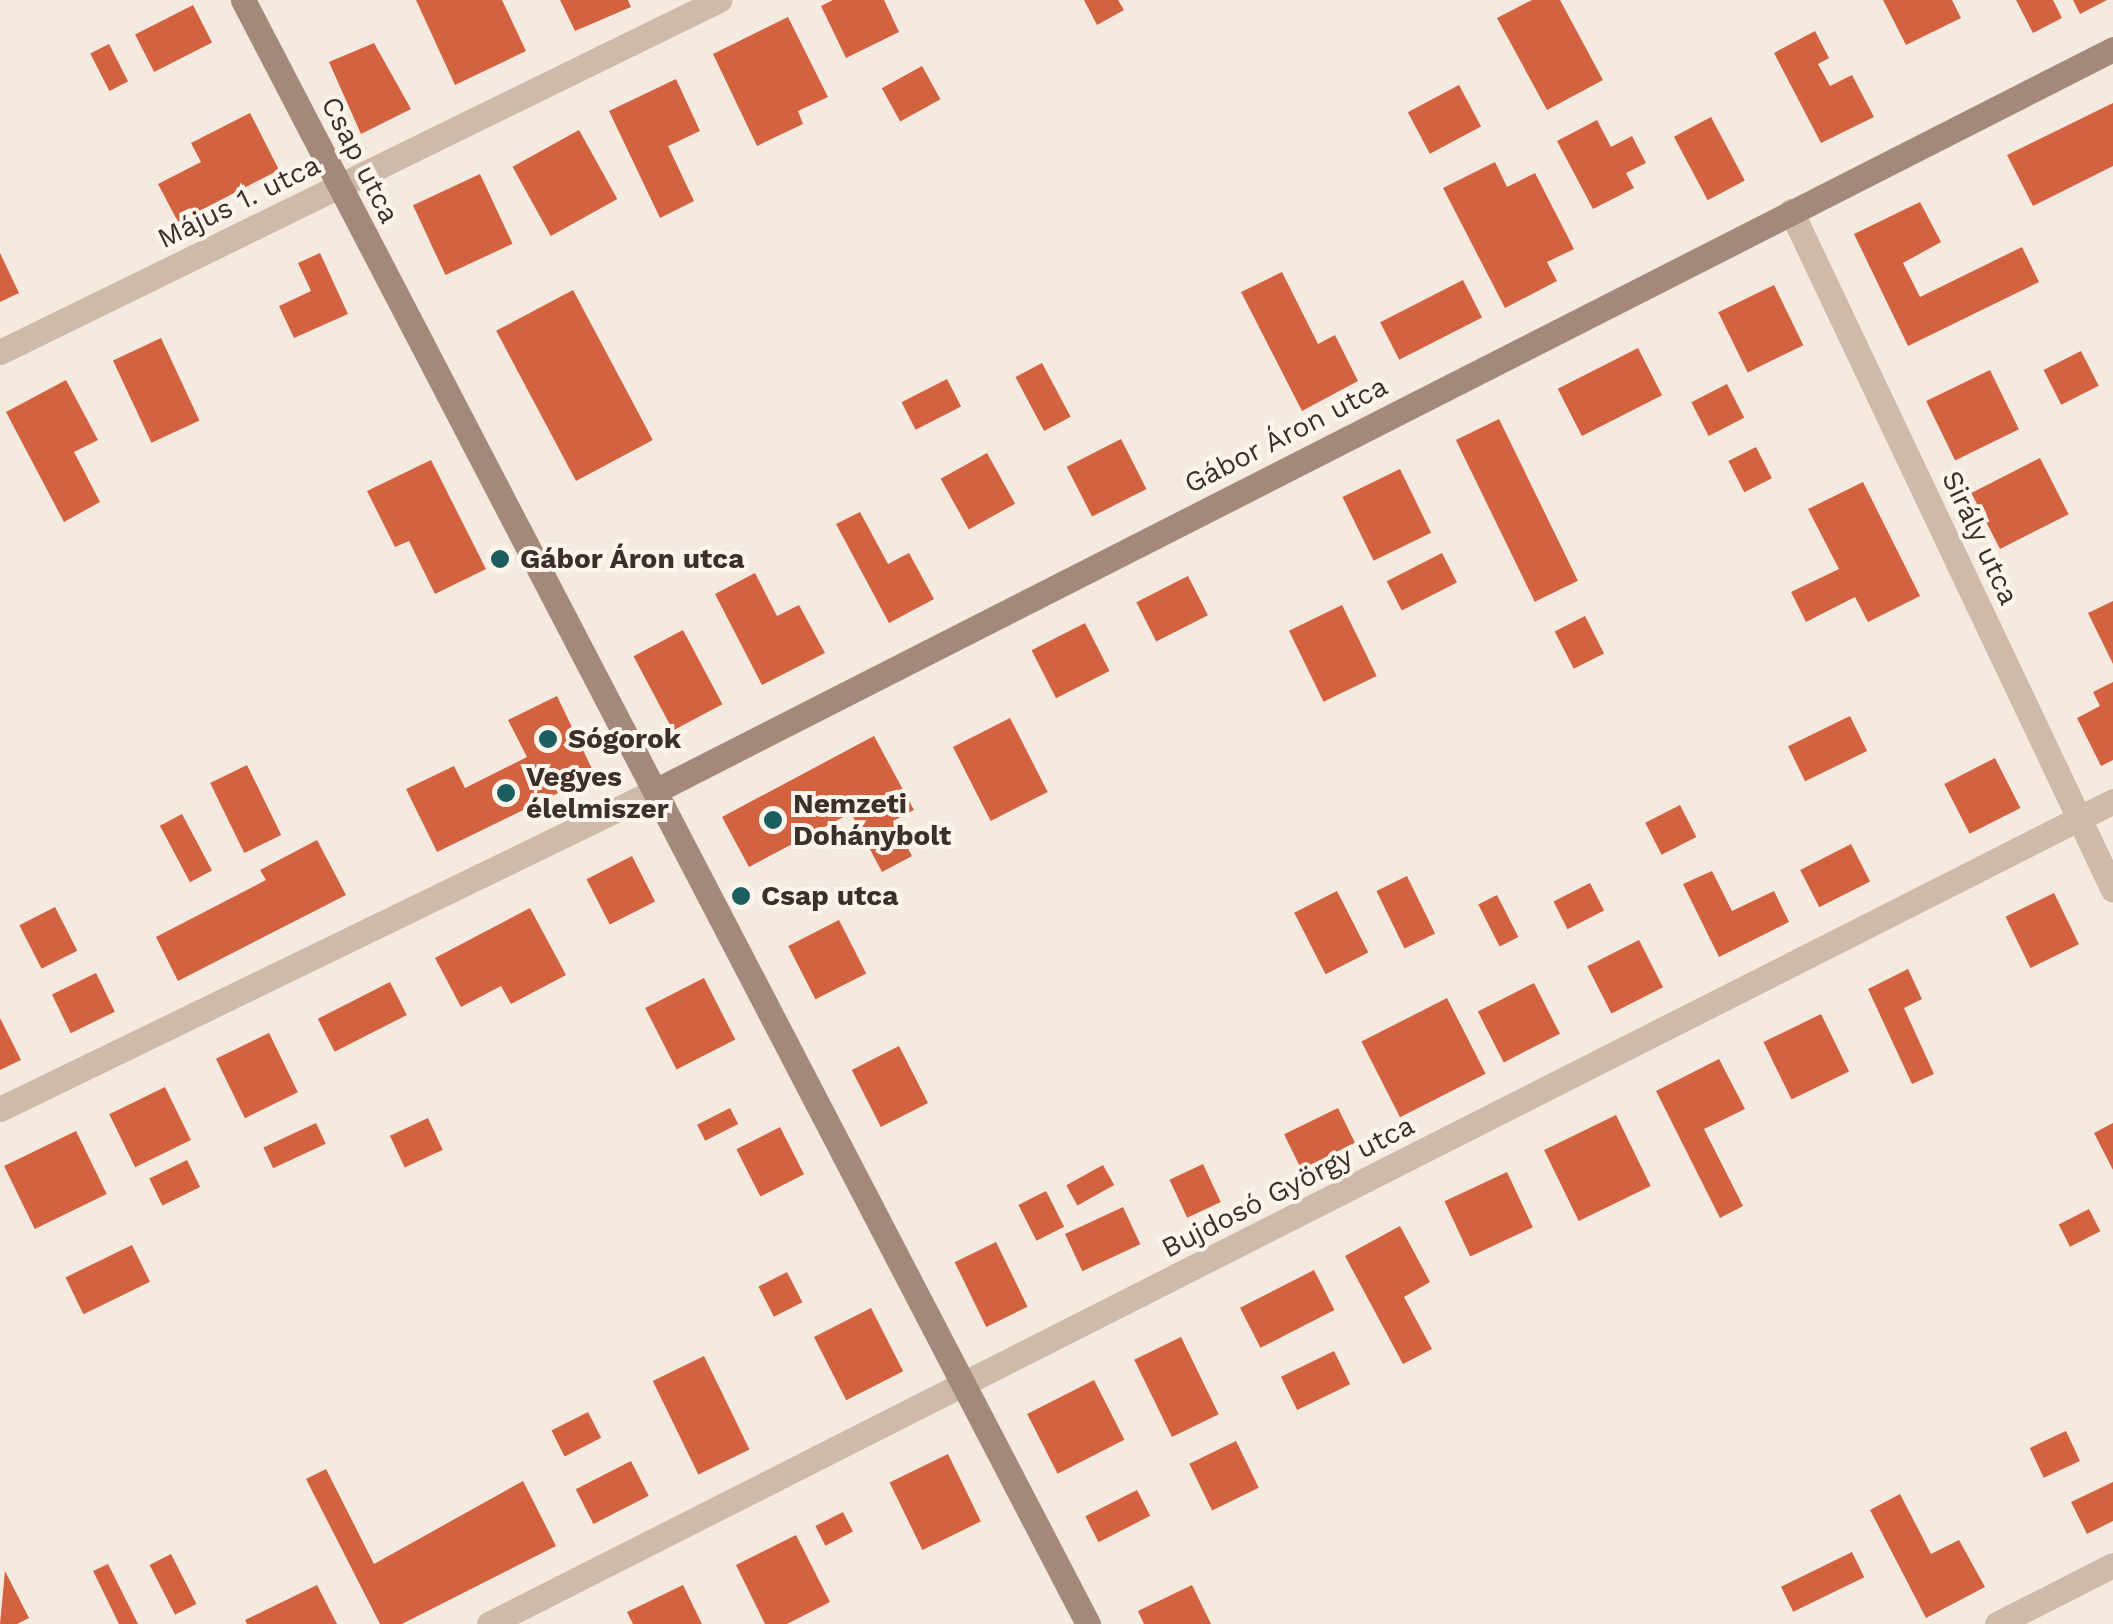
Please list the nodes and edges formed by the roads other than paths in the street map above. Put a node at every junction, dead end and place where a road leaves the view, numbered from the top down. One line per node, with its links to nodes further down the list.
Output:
1 (243, 0): 4 (street, Csap utca)
2 (719, 0): 4 (street, Május 1. utca)
3 (2113, 48): 5 (street, Gábor Áron utca)
4 (340, 186): 6 (street, Május 1. utca); 7 (street, Csap utca)
5 (1791, 211): 7 (street, Gábor Áron utca); 9 (street, Sirály utca)
6 (0, 352)
7 (655, 791): 11 (street, Gábor Áron utca); 12 (street, Csap utca)
8 (2113, 801): 9 (street, Bujdosó György utca)
9 (2080, 818): 10 (street, Sirály utca); 12 (street, Bujdosó György utca)
10 (2113, 890)
11 (0, 1109)
12 (964, 1386): 14 (street, Bujdosó György utca); 15 (street, Csap utca)
13 (2113, 1565): 16 (street)
14 (489, 1624)
15 (1088, 1624)
16 (1997, 1624)

